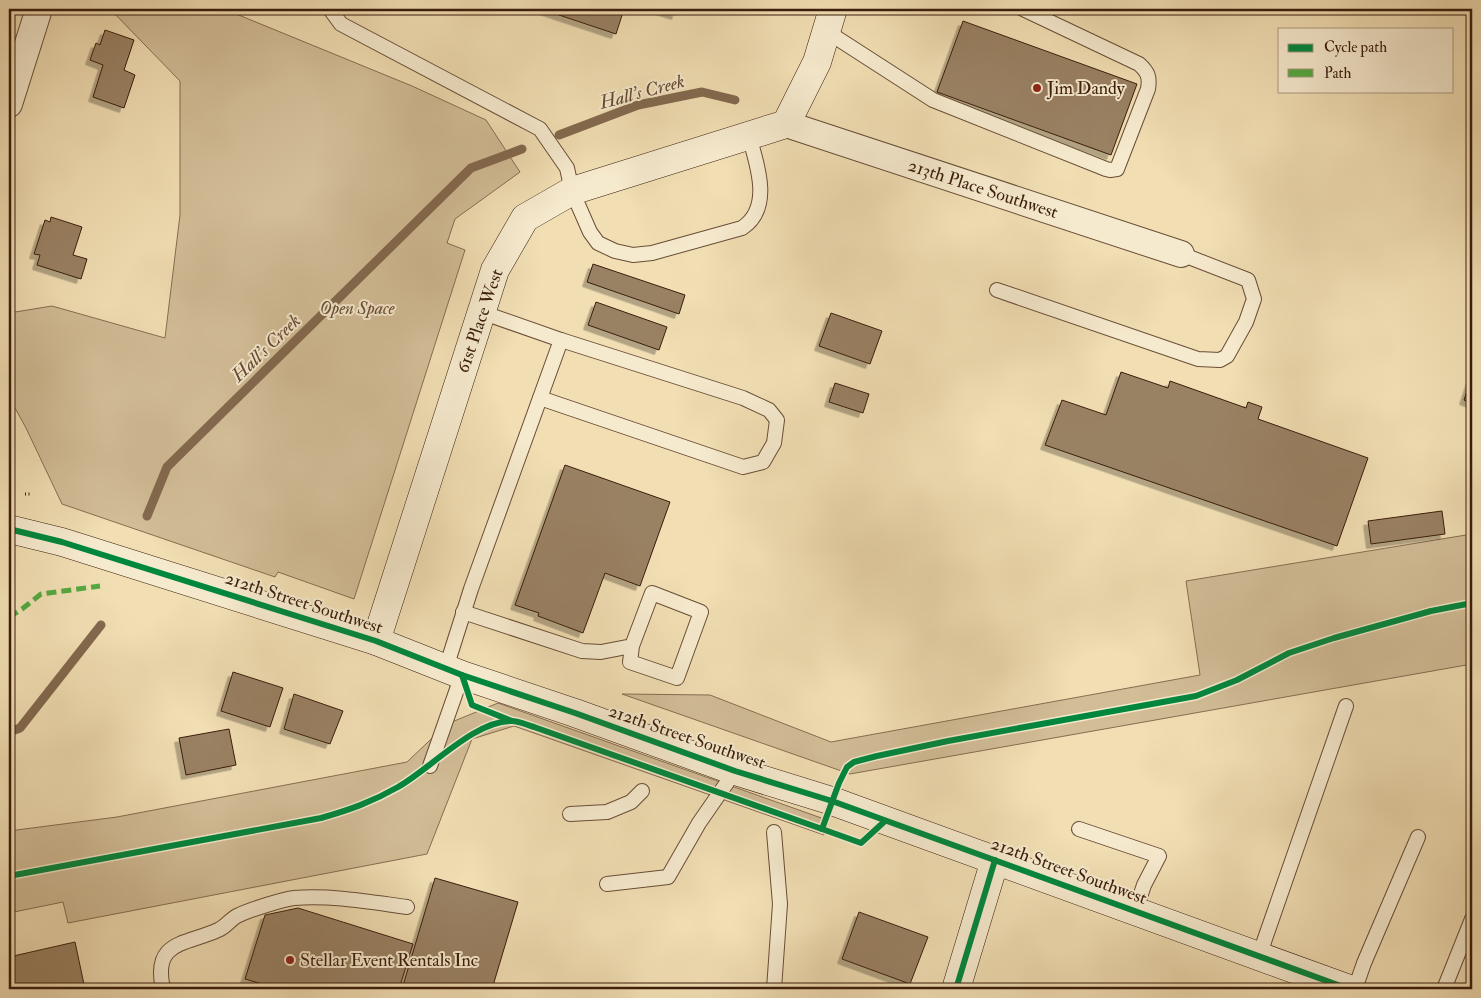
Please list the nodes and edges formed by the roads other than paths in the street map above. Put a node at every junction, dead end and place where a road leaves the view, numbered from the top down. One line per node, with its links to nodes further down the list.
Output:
1 (39, 9): 5 (street)
2 (330, 9): 8 (lane)
3 (1023, 9): 4 (lane)
4 (830, 20): 6 (main road)
5 (9, 104)
6 (786, 124): 7 (main road, 61st Place West); 9 (street, 213th Place Southwest)
7 (749, 136): 8 (main road, 61st Place West); 8 (lane)
8 (572, 191): 11 (main road, 61st Place West)
9 (1181, 254): 10 (lane)
10 (998, 290)
11 (481, 312): 12 (lane); 16 (main road, 61st Place West)
12 (561, 340): 13 (lane); 13 (lane)
13 (540, 398): 15 (lane)
14 (9, 529): 16 (main road, 212th Street Southwest)
15 (463, 612): 17 (lane); 18 (lane)
16 (376, 641): 18 (main road, 212th Street Southwest)
17 (632, 646): 17 (lane)
18 (454, 671): 20 (lane); 21 (main road, 212th Street Southwest)
19 (1346, 706): 32 (lane)
20 (430, 766)
21 (735, 771): 27 (main road, 212th Street Southwest); 28 (lane)
22 (642, 790): 23 (lane)
23 (570, 814)
24 (1079, 829): 30 (lane)
25 (774, 832): 35 (lane)
26 (1418, 837): 38 (lane)
27 (994, 860): 30 (main road, 212th Street Southwest); 36 (main road)
28 (607, 884)
29 (407, 907): 34 (lane)
30 (1135, 912): 32 (main road, 212th Street Southwest)
31 (1472, 919): 39 (lane)
32 (1259, 956): 33 (main road, 212th Street Southwest)
33 (1313, 983): 37 (main road, 212th Street Southwest)
34 (163, 989)
35 (774, 989)
36 (956, 989)
37 (1349, 989)
38 (1356, 989)
39 (1444, 989)

